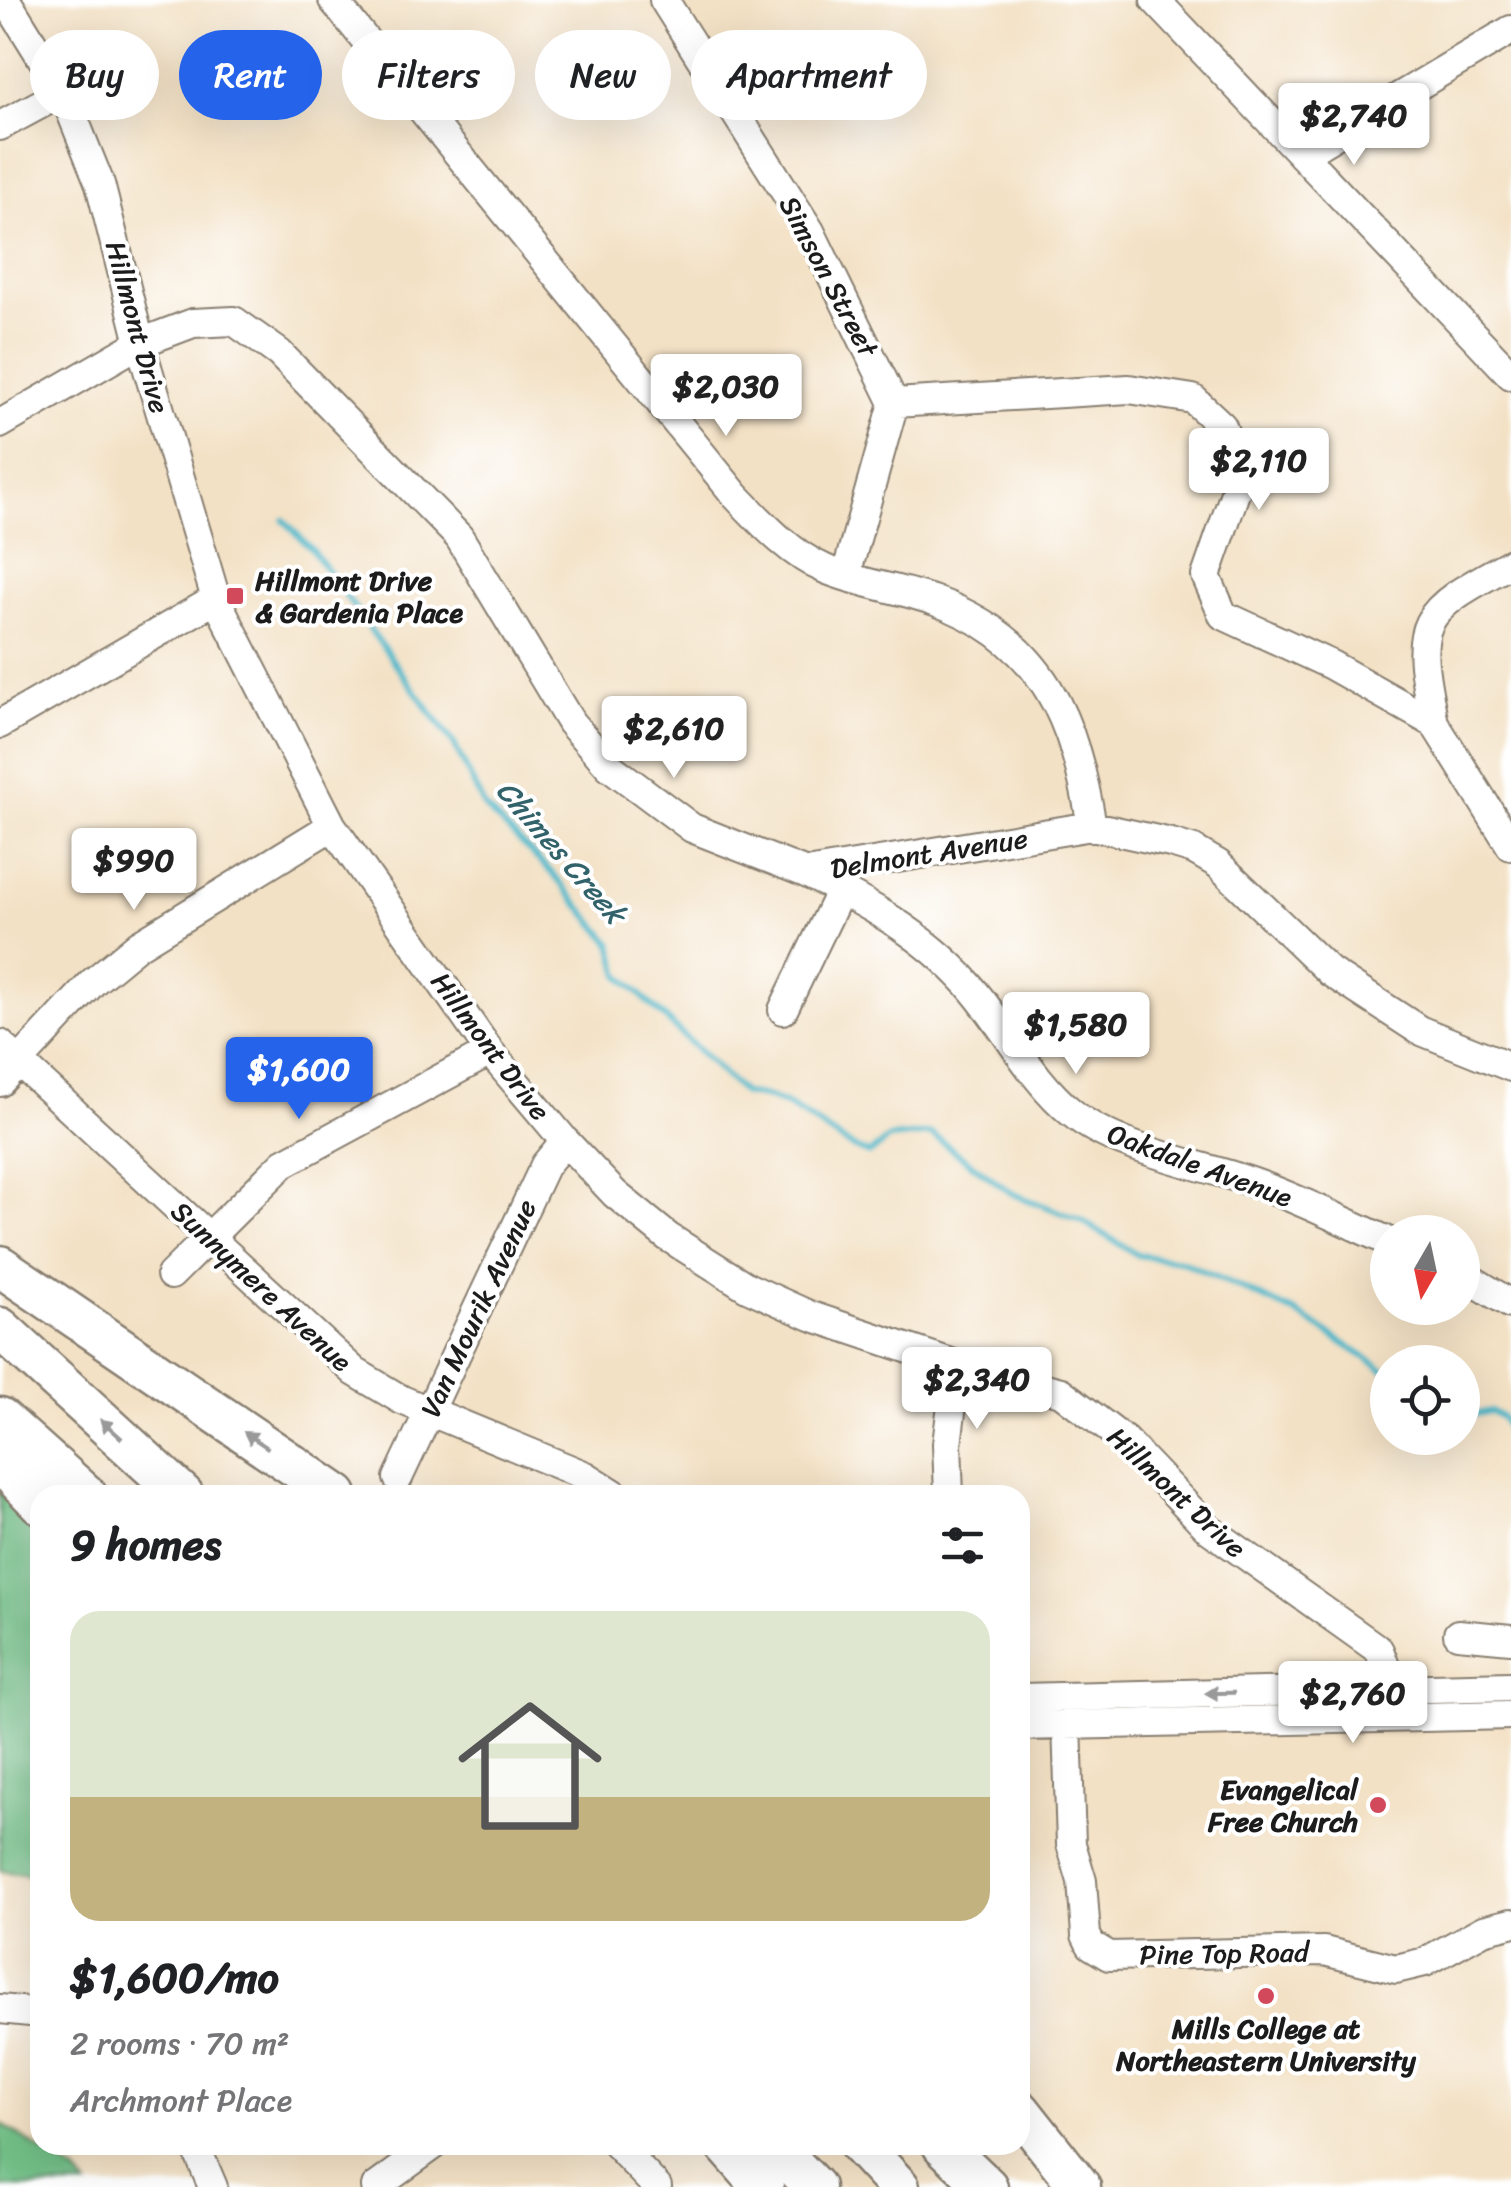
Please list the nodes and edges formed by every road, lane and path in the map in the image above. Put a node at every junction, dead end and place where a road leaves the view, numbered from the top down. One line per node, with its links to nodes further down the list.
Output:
1 (6, 0): 6 (street, Hillmont Drive)
2 (333, 0): 16 (street)
3 (664, 0): 13 (street, Simson Street)
4 (1155, 0): 10 (street)
5 (1511, 30): 10 (street)
6 (30, 39)
7 (30, 110): 9 (street)
8 (74, 120): 11 (street, Hillmont Drive)
9 (0, 126)
10 (1302, 155): 12 (street)
11 (140, 343): 14 (street, Delmont Avenue); 17 (street, Hillmont Drive); 23 (street, Delmont Avenue)
12 (1511, 375)
13 (894, 403): 16 (street); 18 (street)
14 (0, 424)
15 (1511, 563): 18 (street)
16 (846, 575): 21 (street)
17 (216, 598): 19 (street); 20 (street, Hillmont Drive)
18 (1434, 723): 22 (street)
19 (0, 724)
20 (332, 826): 26 (street, Hillmont Drive); 27 (street)
21 (1092, 826): 23 (street, Delmont Avenue); 28 (street, Delmont Avenue)
22 (1511, 846)
23 (806, 874): 24 (street, Oakdale Avenue)
24 (841, 890): 25 (street); 30 (street, Oakdale Avenue)
25 (782, 1010)
26 (490, 1052): 29 (street, Hillmont Drive); 31 (street)
27 (6, 1063): 31 (street, Sunnymere Avenue)
28 (1511, 1068)
29 (565, 1141): 37 (street, Hillmont Drive); 38 (street, Van Mourik Avenue)
30 (1370, 1232)
31 (207, 1236): 33 (street); 38 (street, Sunnymere Avenue)
32 (0, 1266): 44 (highway, one-way to 32)
33 (171, 1275)
34 (1480, 1285): 35 (street)
35 (1511, 1304)
36 (0, 1328): 43 (highway, one-way to 36)
37 (957, 1365): 46 (street); 51 (street, Hillmont Drive)
38 (431, 1410): 41 (street, Van Mourik Avenue); 45 (street, Sunnymere Avenue)
39 (0, 1418): 42 (highway)
40 (0, 1462): 47 (highway)
41 (398, 1478)
42 (75, 1485)
43 (172, 1485)
44 (322, 1485)
45 (600, 1485)
46 (949, 1485)
47 (30, 1492)
48 (1458, 1634): 49 (street)
49 (1511, 1639)
50 (1511, 1686): 51 (street)
51 (1387, 1688): 52 (street, one-way to 52); 54 (street, Hillmont Drive)
52 (1030, 1698)
53 (1511, 1714): 54 (street)
54 (1387, 1717): 55 (street)
55 (1066, 1724): 56 (street); 57 (street, Pine Top Road)
56 (1030, 1726)
57 (1511, 1922)
58 (0, 2009): 59 (street)
59 (30, 2012)
60 (1030, 2124): 75 (highway)
61 (200, 2155): 68 (street)
62 (420, 2155): 69 (street)
63 (627, 2155): 70 (street)
64 (735, 2155): 71 (highway)
65 (784, 2155): 72 (highway)
66 (869, 2155): 73 (highway)
67 (953, 2155): 74 (highway)
68 (214, 2187)
69 (376, 2187)
70 (657, 2187)
71 (763, 2187)
72 (814, 2187)
73 (899, 2187)
74 (987, 2187)
75 (1080, 2187)

